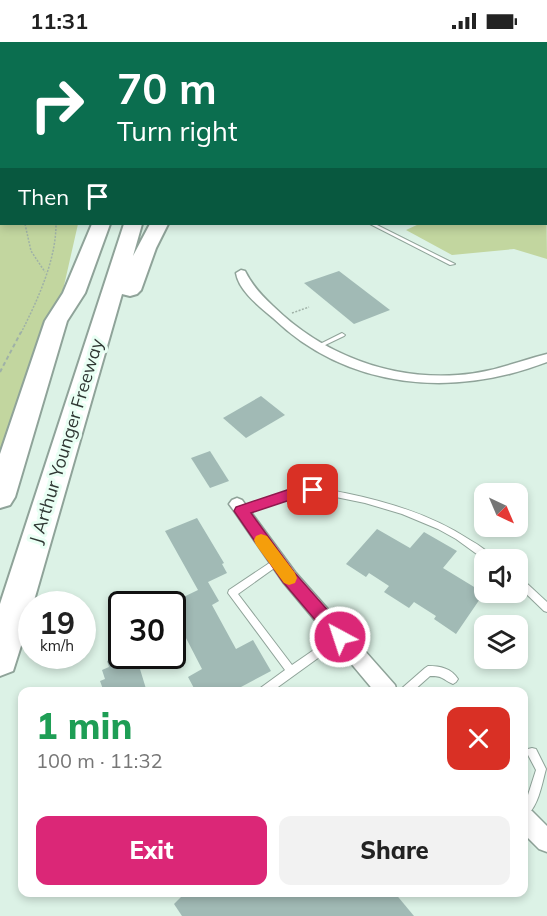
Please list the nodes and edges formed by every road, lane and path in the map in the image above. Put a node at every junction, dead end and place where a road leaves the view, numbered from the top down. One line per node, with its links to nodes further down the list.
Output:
1 (25, 225): 10 (path)
2 (56, 225): 10 (path)
3 (101, 225): 13 (highway)
4 (133, 225): 18 (highway, J Arthur Younger Freeway)
5 (159, 225): 18 (highway)
6 (374, 225): 8 (lane)
7 (78, 232): 13 (highway)
8 (452, 264)
9 (241, 273): 15 (street)
10 (46, 274): 17 (path)
11 (309, 307): 12 (path)
12 (296, 311)
13 (56, 321): 19 (highway)
14 (342, 335): 15 (lane)
15 (317, 346): 16 (street)
16 (547, 358)
17 (0, 372)
18 (54, 480): 26 (highway, J Arthur Younger Freeway)
19 (0, 497)
20 (239, 507): 21 (lane); 22 (street)
21 (478, 549)
22 (277, 562): 25 (street); 27 (lane)
23 (528, 590): 24 (lane)
24 (547, 608)
25 (340, 637): 27 (lane); 30 (street)
26 (0, 659)
27 (291, 671): 29 (lane)
28 (453, 679): 31 (lane)
29 (269, 687)
30 (384, 687)
31 (410, 687)
32 (532, 753): 33 (lane)
33 (528, 805)
34 (528, 823): 35 (street)
35 (547, 841)

